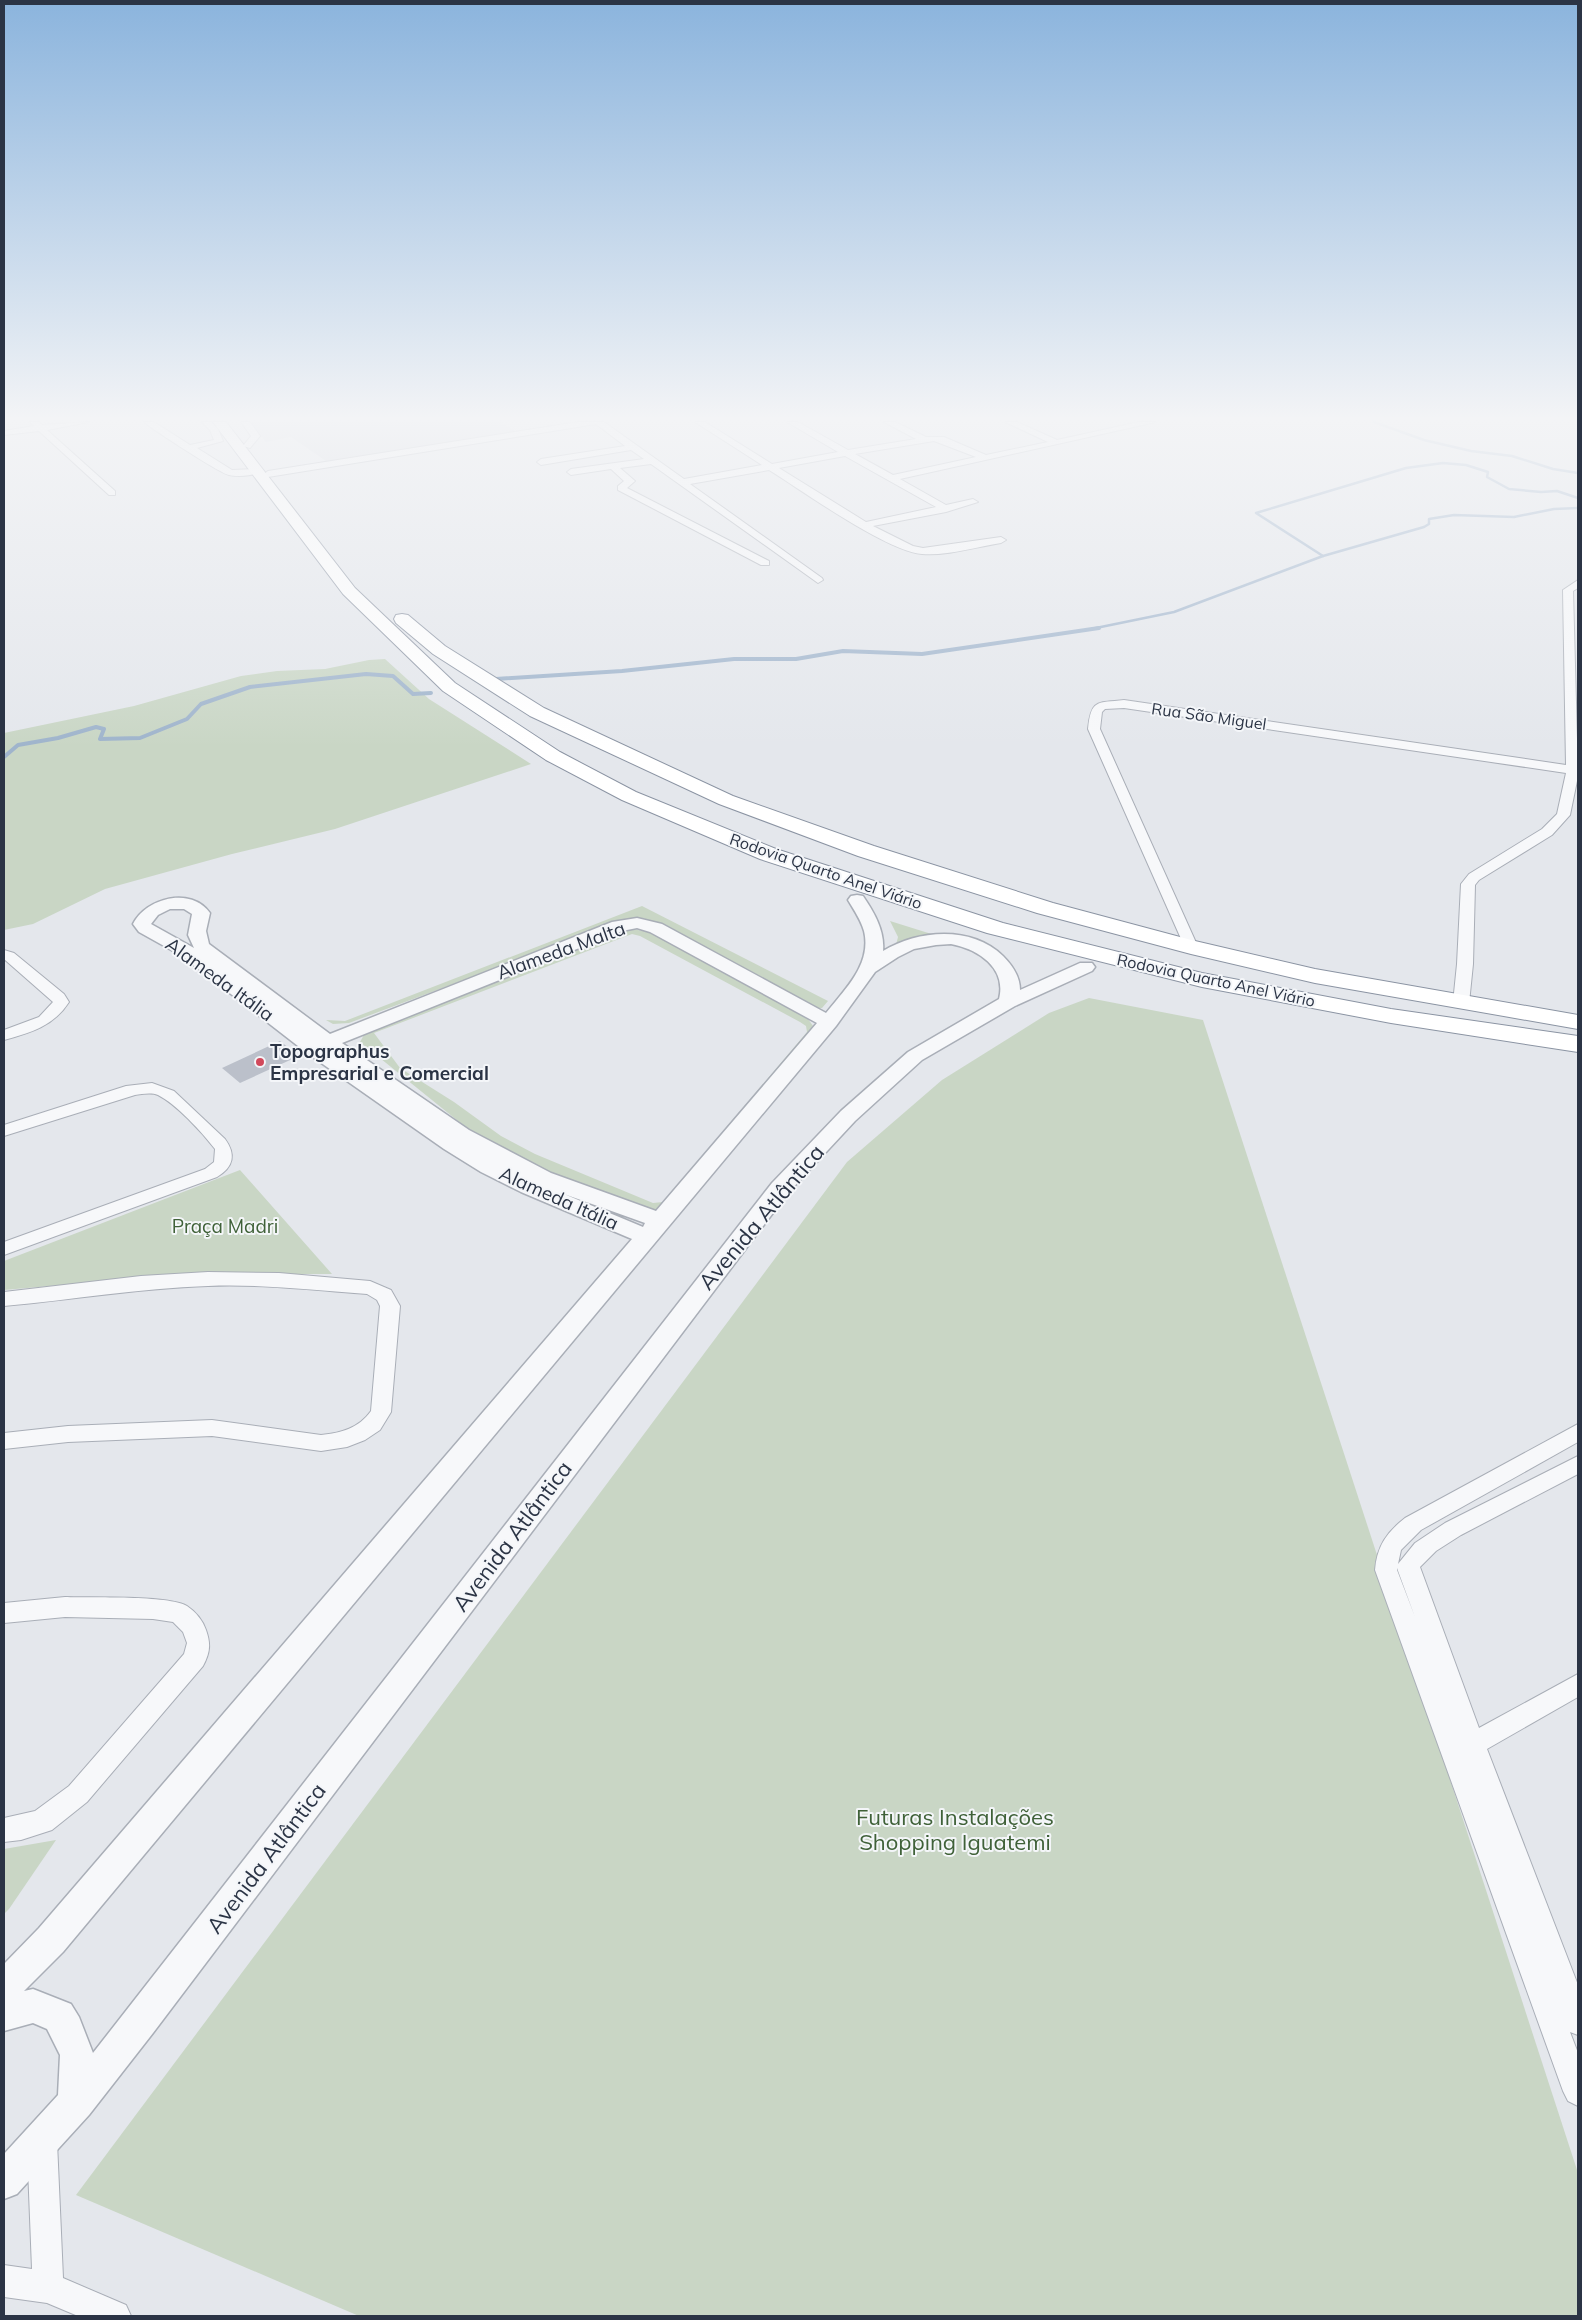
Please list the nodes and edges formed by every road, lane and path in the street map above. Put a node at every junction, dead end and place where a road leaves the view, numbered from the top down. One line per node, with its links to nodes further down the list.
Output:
1 (304, 530): 13 (highway, Rodovia Quarto Anel Viário)
2 (314, 530): 15 (highway, Rodovia Quarto Anel Viário)
3 (702, 530): 7 (street)
4 (749, 530): 8 (street)
5 (873, 530): 6 (street)
6 (1001, 540)
7 (765, 563)
8 (818, 580)
9 (1576, 585): 10 (street)
10 (1574, 624): 11 (street)
11 (1574, 669): 12 (street)
12 (1574, 719): 14 (street)
13 (553, 756): 16 (highway, Rodovia Quarto Anel Viário); 17 (highway)
14 (1576, 771): 20 (street, Rua São Miguel); 26 (street)
15 (866, 851): 16 (highway); 20 (highway, Rodovia Quarto Anel Viário)
16 (835, 877): 24 (highway, Rodovia Quarto Anel Viário)
17 (857, 900): 22 (highway); 23 (street)
18 (196, 931): 19 (street); 19 (street, Alameda Itália); 31 (street, Alameda Itália)
19 (166, 940): 31 (street, Alameda Itália)
20 (1191, 947): 26 (highway, Rodovia Quarto Anel Viário)
21 (4, 954): 29 (street)
22 (1086, 967): 24 (highway); 25 (street, Avenida Atlântica)
23 (869, 968): 25 (street); 27 (street)
24 (1202, 980): 30 (highway, Rodovia Quarto Anel Viário)
25 (1008, 1002): 50 (street, Avenida Atlântica)
26 (1461, 1003): 28 (highway, Rodovia Quarto Anel Viário)
27 (829, 1022): 31 (street, Alameda Malta); 33 (street)
28 (1578, 1022)
29 (4, 1035)
30 (1578, 1044)
31 (315, 1048): 33 (street, Alameda Itália)
32 (4, 1131): 34 (street)
33 (654, 1229): 45 (street)
34 (4, 1249)
35 (4, 1299): 37 (street)
36 (1578, 1432): 39 (street)
37 (4, 1441)
38 (1578, 1464): 40 (street)
39 (1434, 1512): 40 (street); 43 (street)
40 (1453, 1529): 43 (street)
41 (4, 1613): 44 (street)
42 (1578, 1685): 43 (street)
43 (1463, 1750): 46 (street)
44 (4, 1830)
45 (4, 1988)
46 (1564, 1995): 48 (street); 49 (street)
47 (4, 2014): 50 (street)
48 (1578, 2021)
49 (1578, 2091)
50 (76, 2102): 51 (street, Avenida Atlântica)
51 (42, 2140): 52 (street, Avenida Atlântica); 54 (street)
52 (4, 2180)
53 (4, 2281): 54 (street)
54 (48, 2287): 55 (street)
55 (115, 2316)

